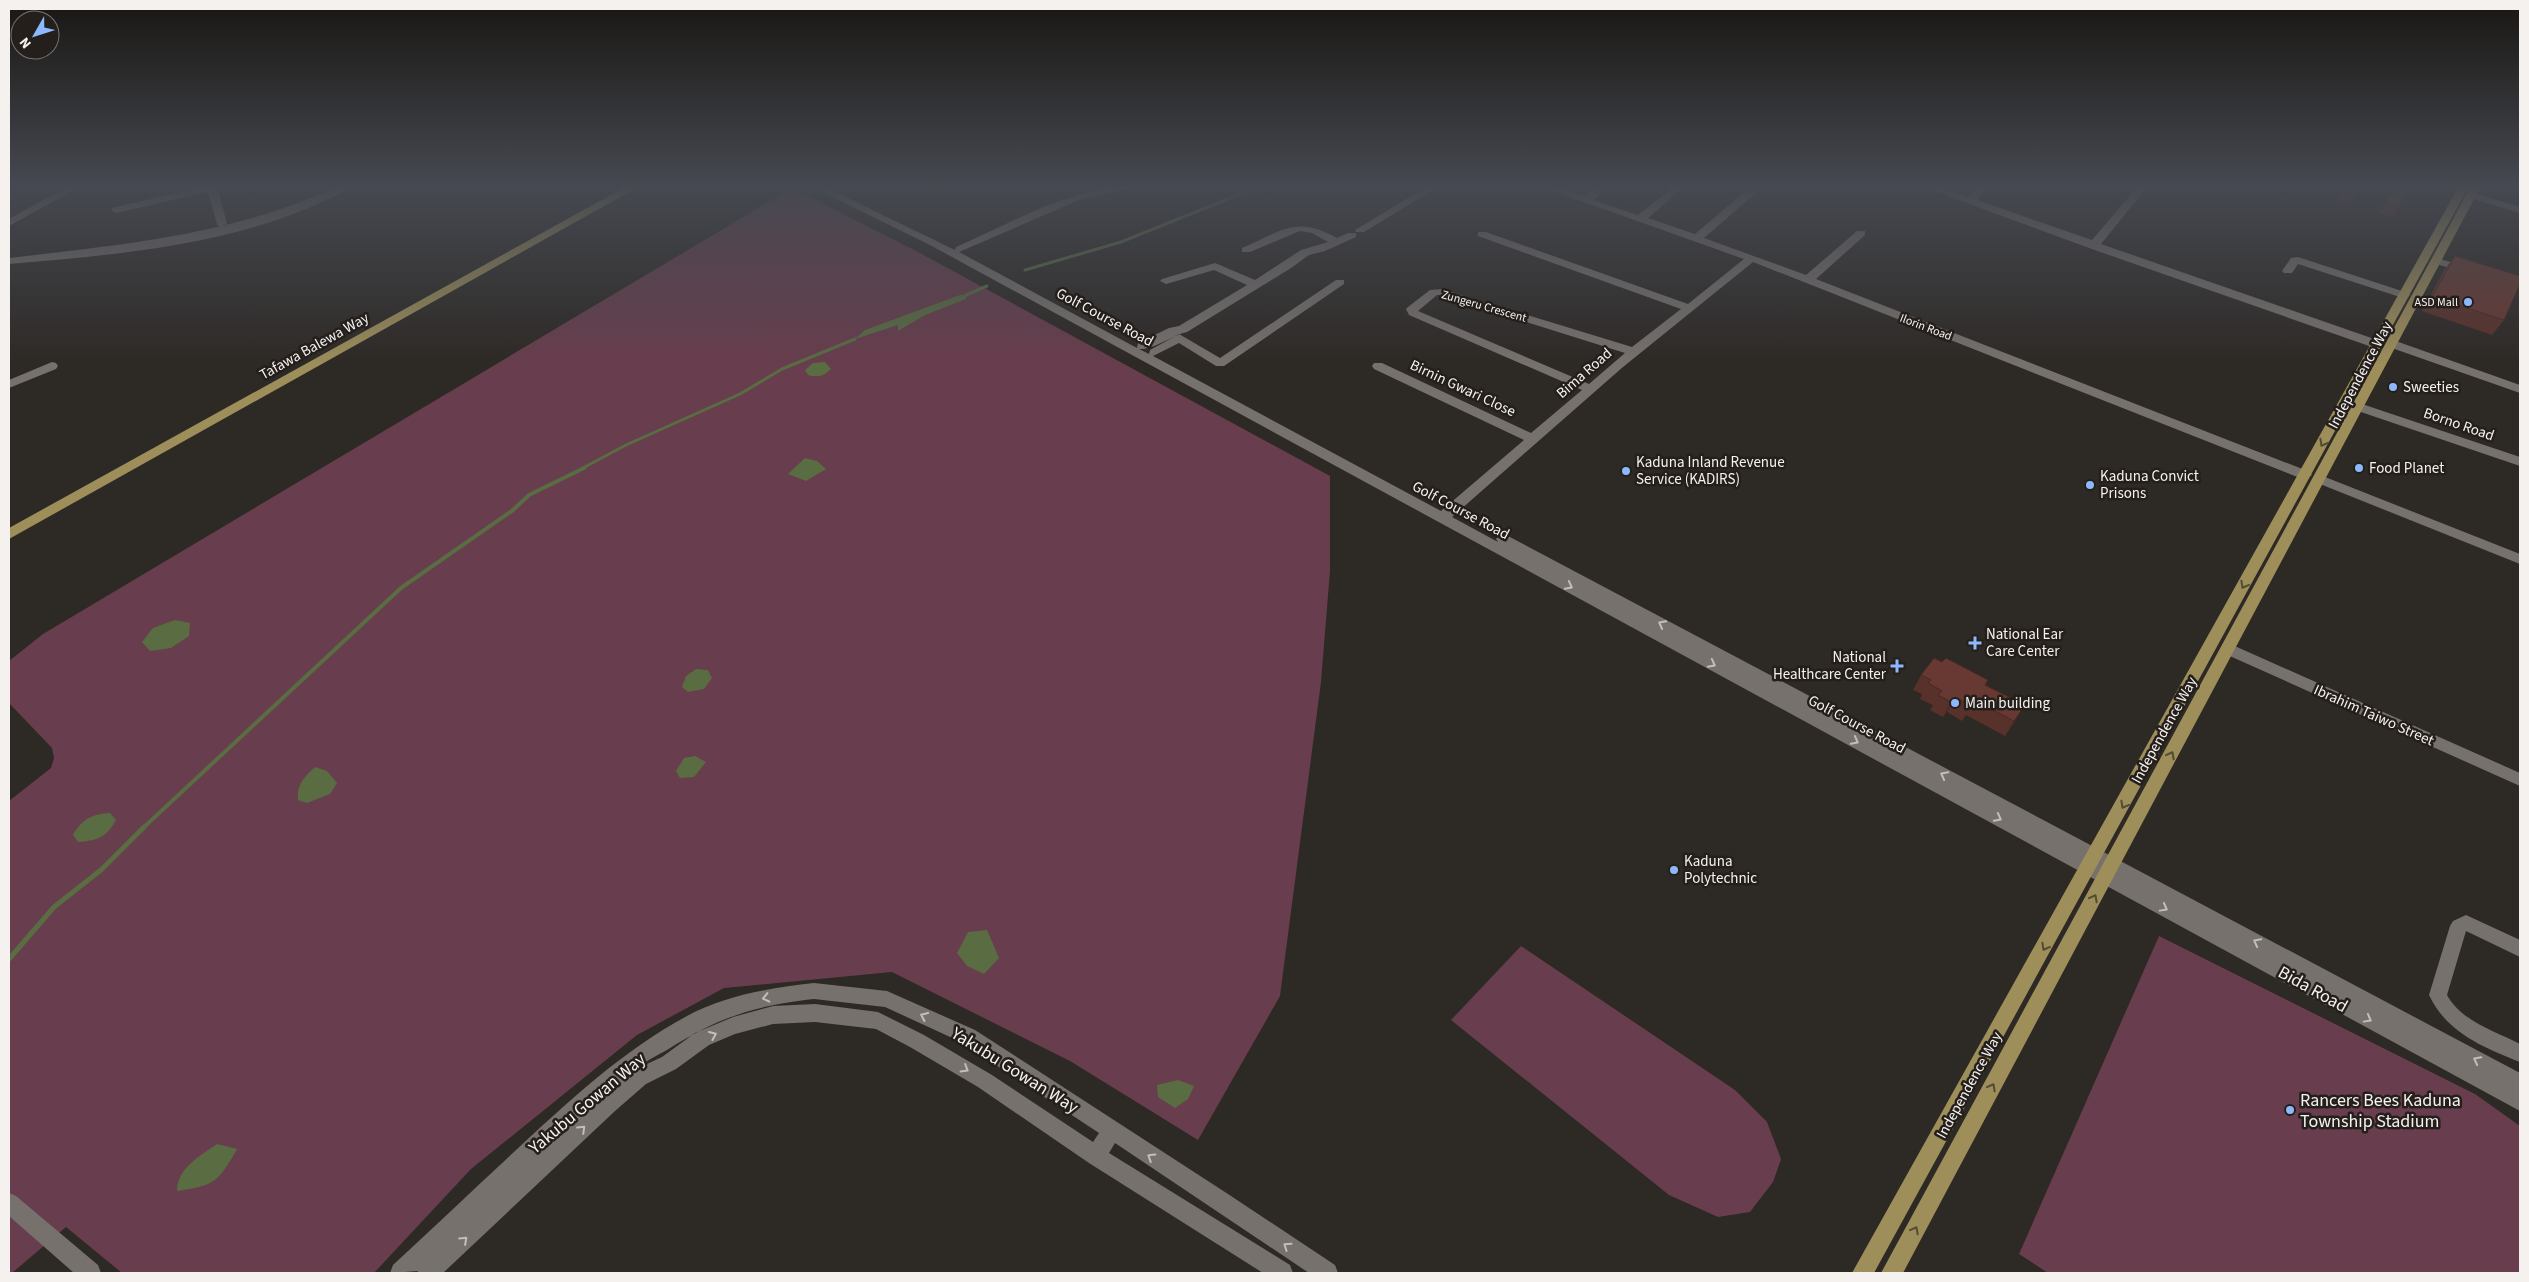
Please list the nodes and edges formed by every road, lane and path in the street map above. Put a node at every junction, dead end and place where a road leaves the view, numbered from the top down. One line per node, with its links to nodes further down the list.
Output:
1 (100, 246): 16 (street)
2 (121, 246): 16 (street)
3 (510, 246): 46 (main road, Tafawa Balewa Way)
4 (527, 246): 47 (main road, Tafawa Balewa Way)
5 (946, 246): 45 (street, Golf Course Road)
6 (953, 246): 17 (street, Golf Course Road)
7 (967, 246): 17 (street)
8 (1256, 246): 18 (street)
9 (1328, 246): 28 (street)
10 (1515, 246): 30 (street)
11 (1719, 246): 20 (street, Ilorin Road)
12 (1847, 246): 25 (street)
13 (2093, 246): 32 (street)
14 (2435, 246): 29 (main road, Independence Way)
15 (2444, 246): 22 (main road, Independence Way)
16 (86, 248): 19 (street); 21 (street)
17 (960, 249): 34 (street, Golf Course Road)
18 (1246, 250)
19 (9, 254)
20 (1752, 258): 25 (street, Ilorin Road); 30 (street, Bima Road)
21 (9, 261)
22 (2437, 261): 24 (street); 33 (main road, Independence Way)
23 (2288, 271): 29 (street)
24 (2474, 272)
25 (1808, 280): 44 (street, Ilorin Road)
26 (1166, 281): 28 (street)
27 (1340, 282): 31 (street)
28 (1256, 285): 31 (street)
29 (2404, 295): 32 (main road, Independence Way)
30 (1690, 308): 35 (street, Bima Road)
31 (1181, 334): 34 (street)
32 (2376, 344): 44 (main road, Independence Way, one-way to 44)
33 (2393, 344): 39 (street); 41 (main road, Independence Way)
34 (1148, 350): 45 (street, Golf Course Road)
35 (1635, 352): 40 (street, Bima Road); 40 (street, Zungeru Crescent)
36 (52, 366): 38 (street)
37 (1378, 366): 42 (street, Birnin Gwari Close)
38 (9, 384)
39 (2520, 388)
40 (1590, 389): 42 (street, Bima Road)
41 (2359, 406): 43 (street, Borno Road); 44 (main road, Independence Way)
42 (1533, 439): 45 (street, Bima Road)
43 (2520, 462)
44 (2312, 477): 48 (street, Ilorin Road); 49 (main road, Independence Way); 51 (main road, Independence Way, one-way to 51)
45 (1446, 514): 51 (street, Golf Course Road)
46 (9, 524)
47 (9, 534)
48 (2520, 559)
49 (2228, 649): 50 (street, Ibrahim Taiwo Street); 52 (main road, Independence Way, one-way to 49)
50 (2520, 780)
51 (2092, 862): 52 (street, Golf Course Road); 65 (main road, Independence Way, one-way to 65)
52 (2109, 871): 55 (street, Bida Road, one-way to 52); 56 (street, Bida Road, one-way to 56); 66 (main road, Independence Way, one-way to 52)
53 (2520, 949): 54 (street)
54 (2520, 1053)
55 (2520, 1083)
56 (2520, 1102)
57 (1111, 1131): 58 (street); 61 (street, Yakubu Gowan Way, one-way to 61); 64 (street, Yakubu Gowan Way, one-way to 57)
58 (1096, 1156): 62 (street, Yakubu Gowan Way, one-way to 58); 63 (street, Yakubu Gowan Way)
59 (9, 1203): 60 (street)
60 (90, 1273)
61 (401, 1273)
62 (428, 1273)
63 (1282, 1273)
64 (1327, 1273)
65 (1863, 1273)
66 (1892, 1273)

